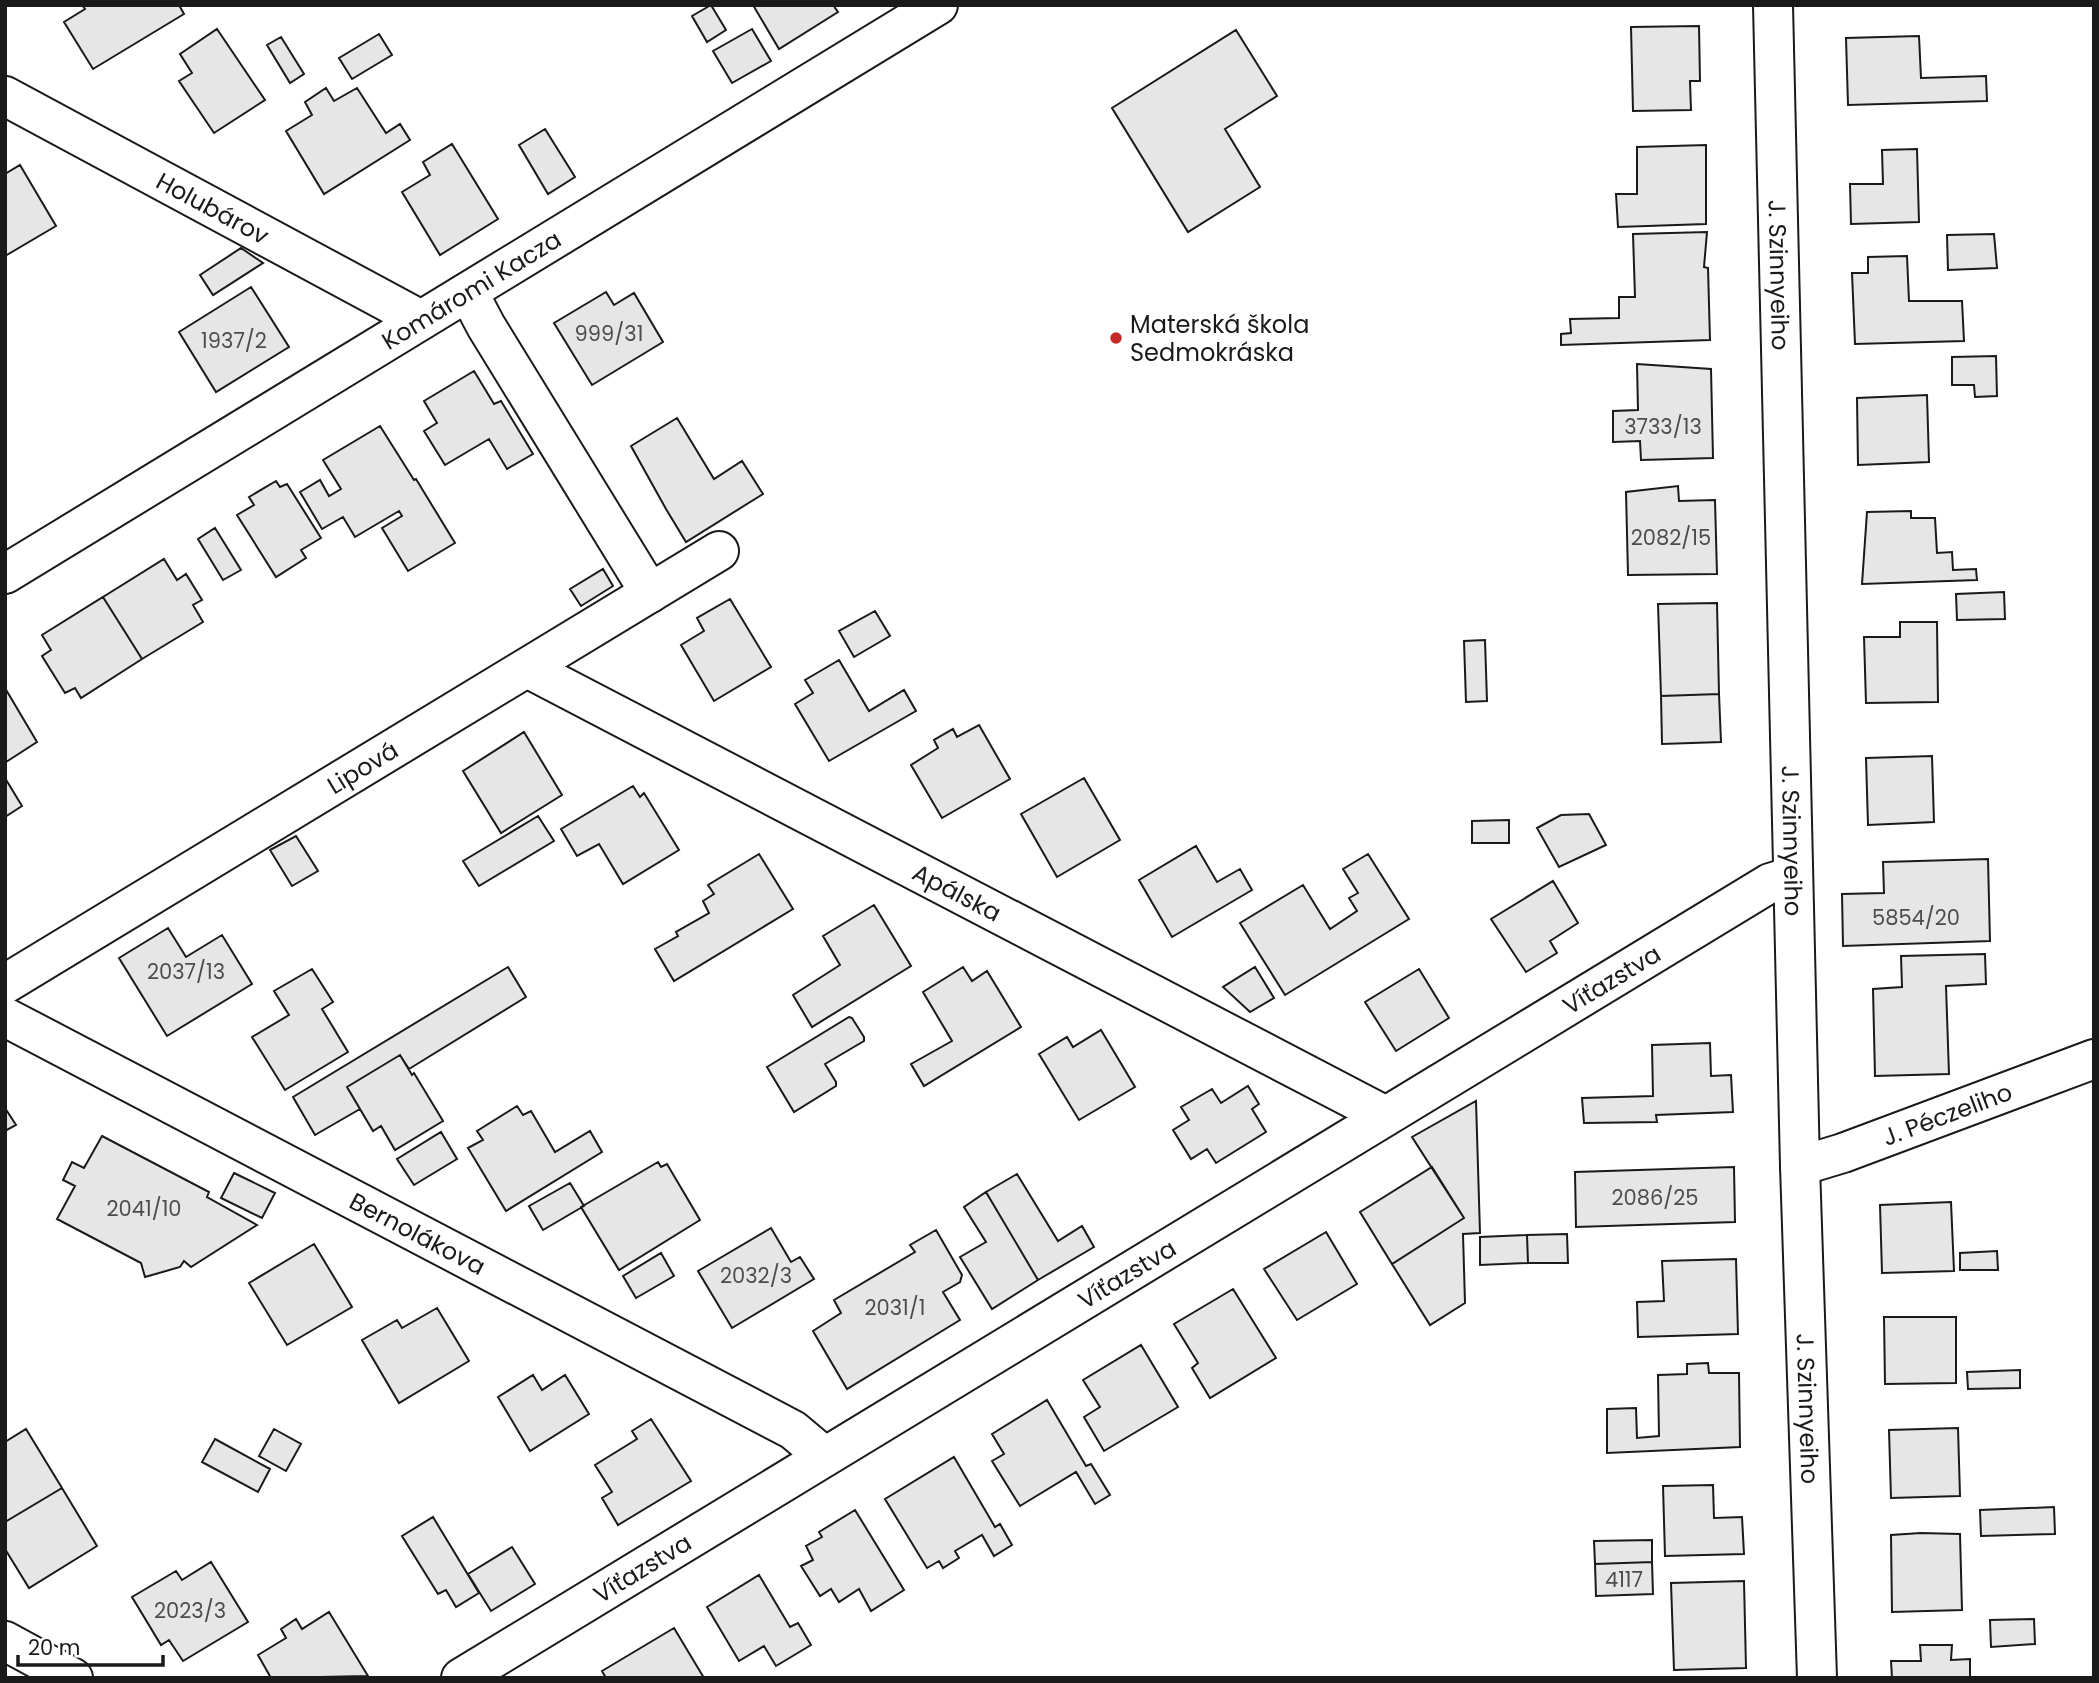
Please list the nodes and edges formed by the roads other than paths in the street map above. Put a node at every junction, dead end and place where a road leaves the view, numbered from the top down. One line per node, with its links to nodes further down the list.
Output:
1 (938, 5): 4 (street, Komáromi Kacza)
2 (1773, 5): 10 (street, J. Szinnyeiho)
3 (5, 96): 5 (street, Holubárov)
4 (468, 292): 5 (street, Komáromi Kacza); 8 (street)
5 (421, 320): 7 (street, Komáromi Kacza)
6 (719, 551): 8 (street, Lipová)
7 (5, 573)
8 (650, 593): 9 (street, Lipová)
9 (527, 668): 11 (street, Lipová); 14 (street, Apálska)
10 (1793, 876): 14 (street, Víťazstva); 15 (street, J. Szinnyeiho)
11 (5, 984)
12 (5, 1017): 16 (street, Bernolákova)
13 (2094, 1059): 15 (street, J. Péczeliho)
14 (1387, 1116): 16 (street, Víťazstva)
15 (1800, 1166): 20 (street, J. Szinnyeiho)
16 (824, 1456): 19 (street, Víťazstva)
17 (5, 1641): 18 (street)
18 (73, 1678)
19 (461, 1678)
20 (1817, 1678)

